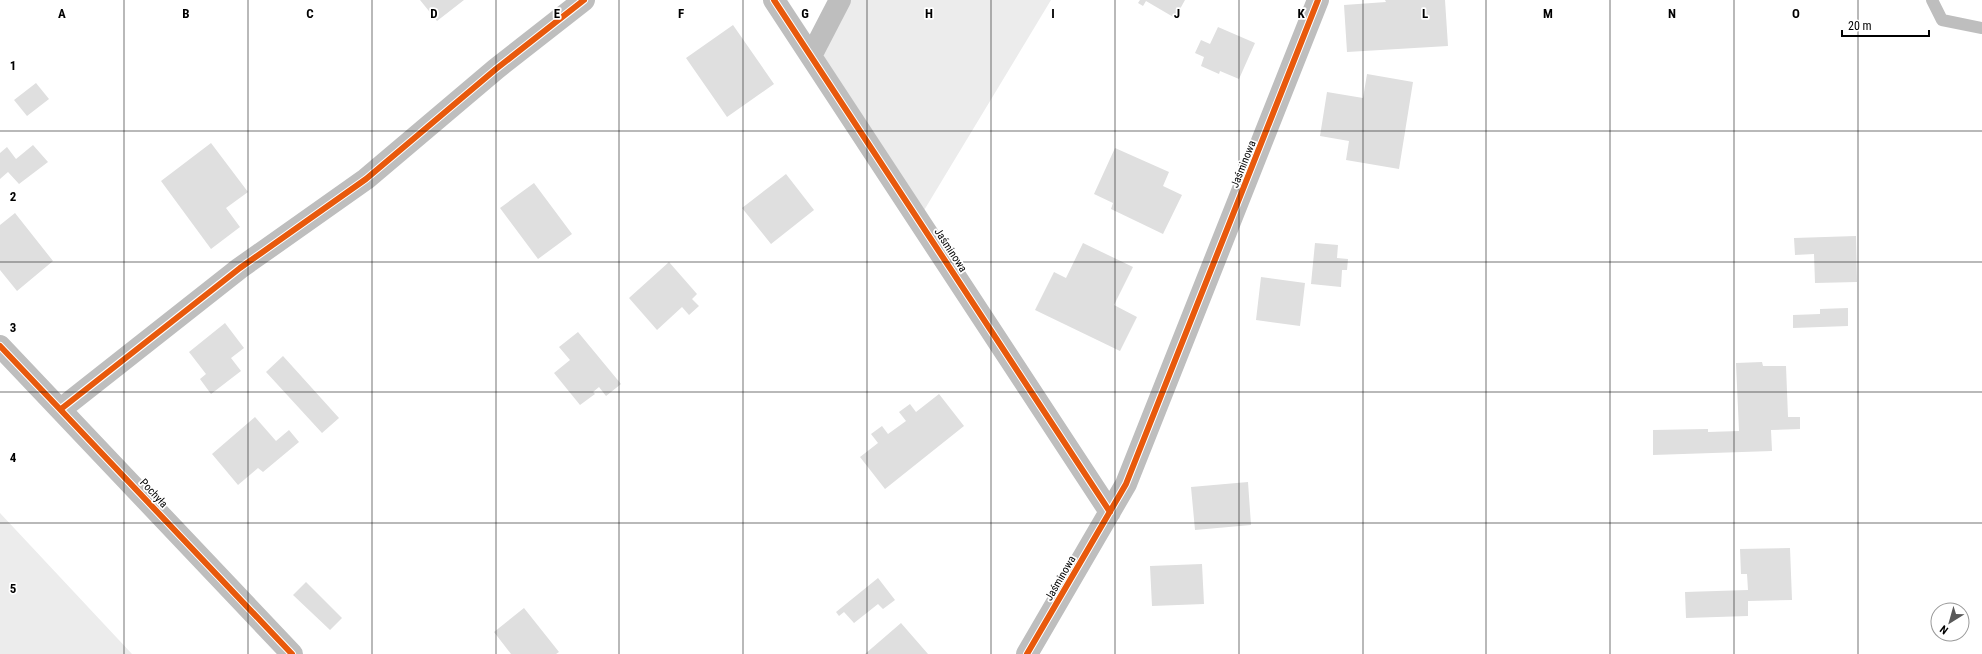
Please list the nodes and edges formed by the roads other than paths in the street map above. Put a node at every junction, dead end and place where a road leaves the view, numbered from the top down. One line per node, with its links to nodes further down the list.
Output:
1 (584, 0): 9 (street)
2 (774, 0): 7 (street, Jaśminowa)
3 (840, 0): 7 (street)
4 (1318, 0): 10 (street, Jaśminowa)
5 (1932, 0): 6 (lane)
6 (1982, 28)
7 (811, 56): 10 (street, Jaśminowa)
8 (0, 346): 9 (street, Pochyła)
9 (61, 409): 11 (street, Pochyła)
10 (1110, 512): 12 (street, Jaśminowa)
11 (292, 654)
12 (1027, 654)

